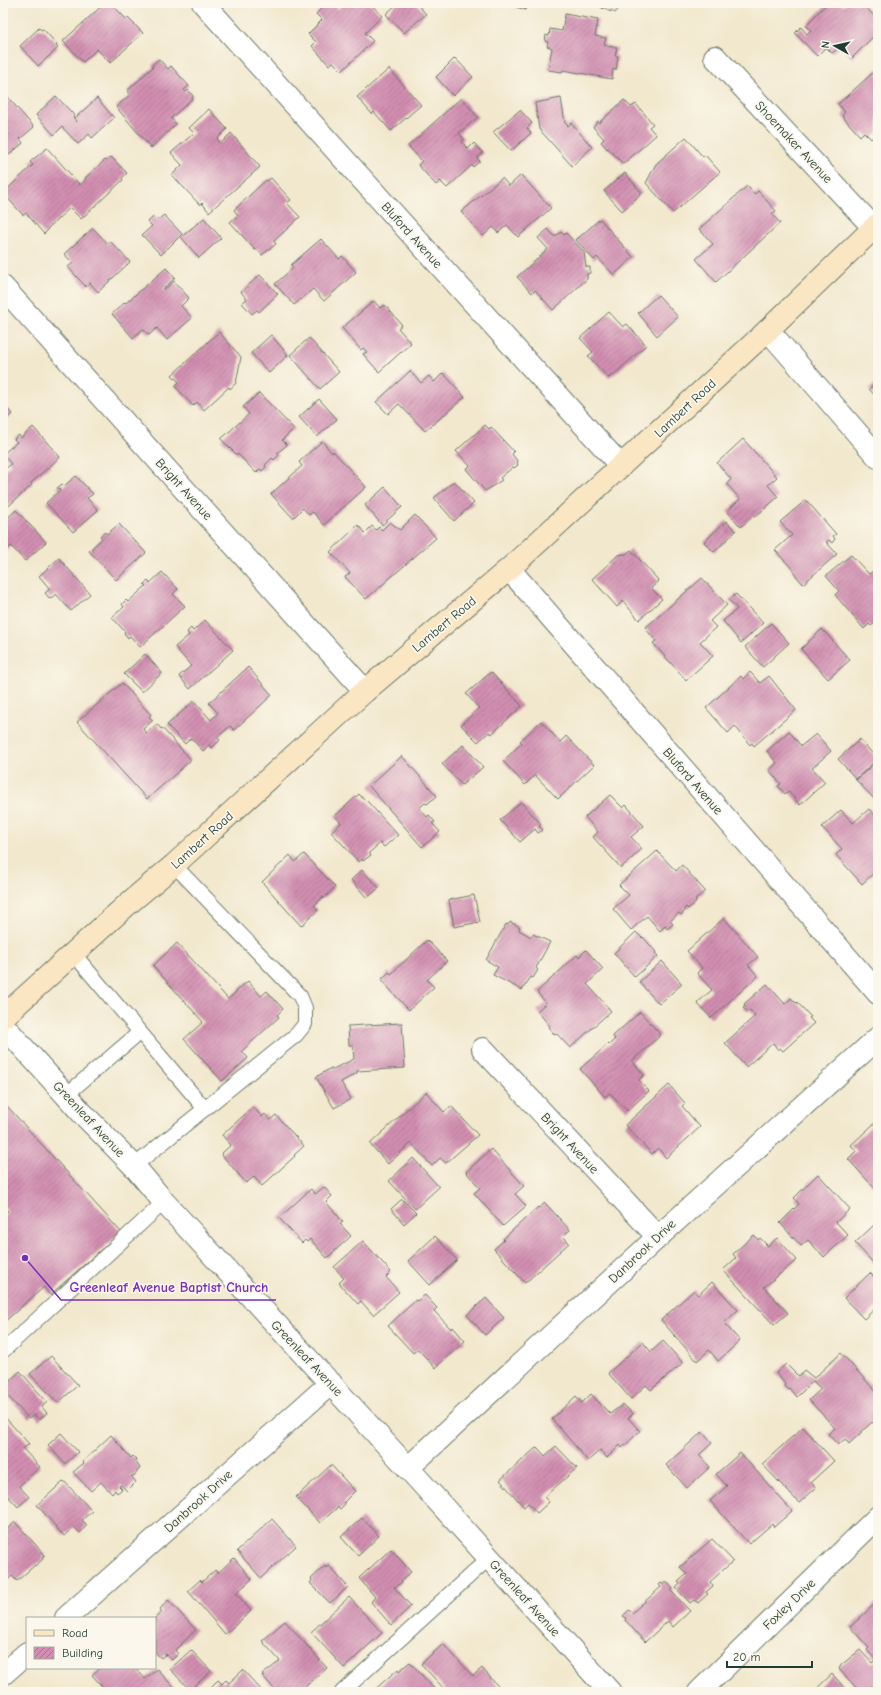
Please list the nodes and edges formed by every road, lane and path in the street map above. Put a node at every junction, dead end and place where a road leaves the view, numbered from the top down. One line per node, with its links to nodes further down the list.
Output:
1 (203, 3): 7 (street, Bluford Avenue)
2 (715, 57): 3 (street, Shoemaker Avenue)
3 (876, 226): 5 (main road, Lambert Road)
4 (3, 287): 9 (street, Bright Avenue)
5 (768, 330): 6 (street); 7 (main road, Lambert Road)
6 (878, 457)
7 (621, 466): 8 (main road, Lambert Road)
8 (508, 569): 9 (main road, Lambert Road); 12 (street, Bluford Avenue)
9 (365, 691): 10 (main road, Lambert Road)
10 (174, 865): 11 (main road, Lambert Road); 19 (lane)
11 (73, 953): 13 (main road, Lambert Road); 15 (lane)
12 (878, 993)
13 (3, 1017)
14 (3, 1025): 18 (street, Greenleaf Avenue)
15 (140, 1032): 18 (lane); 19 (lane)
16 (878, 1038): 22 (street, Danbrook Drive)
17 (483, 1049): 22 (street, Bright Avenue)
18 (66, 1095): 20 (street, Greenleaf Avenue)
19 (205, 1109): 20 (lane)
20 (134, 1166): 21 (street, Greenleaf Avenue)
21 (164, 1202): 23 (lane); 24 (street, Greenleaf Avenue)
22 (658, 1237): 25 (street, Danbrook Drive)
23 (3, 1351)
24 (331, 1384): 25 (street, Greenleaf Avenue); 28 (street, Danbrook Drive)
25 (408, 1468): 27 (street, Greenleaf Avenue)
26 (878, 1516): 33 (street, Foxley Drive)
27 (489, 1558): 31 (lane); 32 (street, Greenleaf Avenue)
28 (67, 1617)
29 (26, 1654): 30 (street)
30 (3, 1674)
31 (342, 1692)
32 (610, 1692)
33 (699, 1692)

